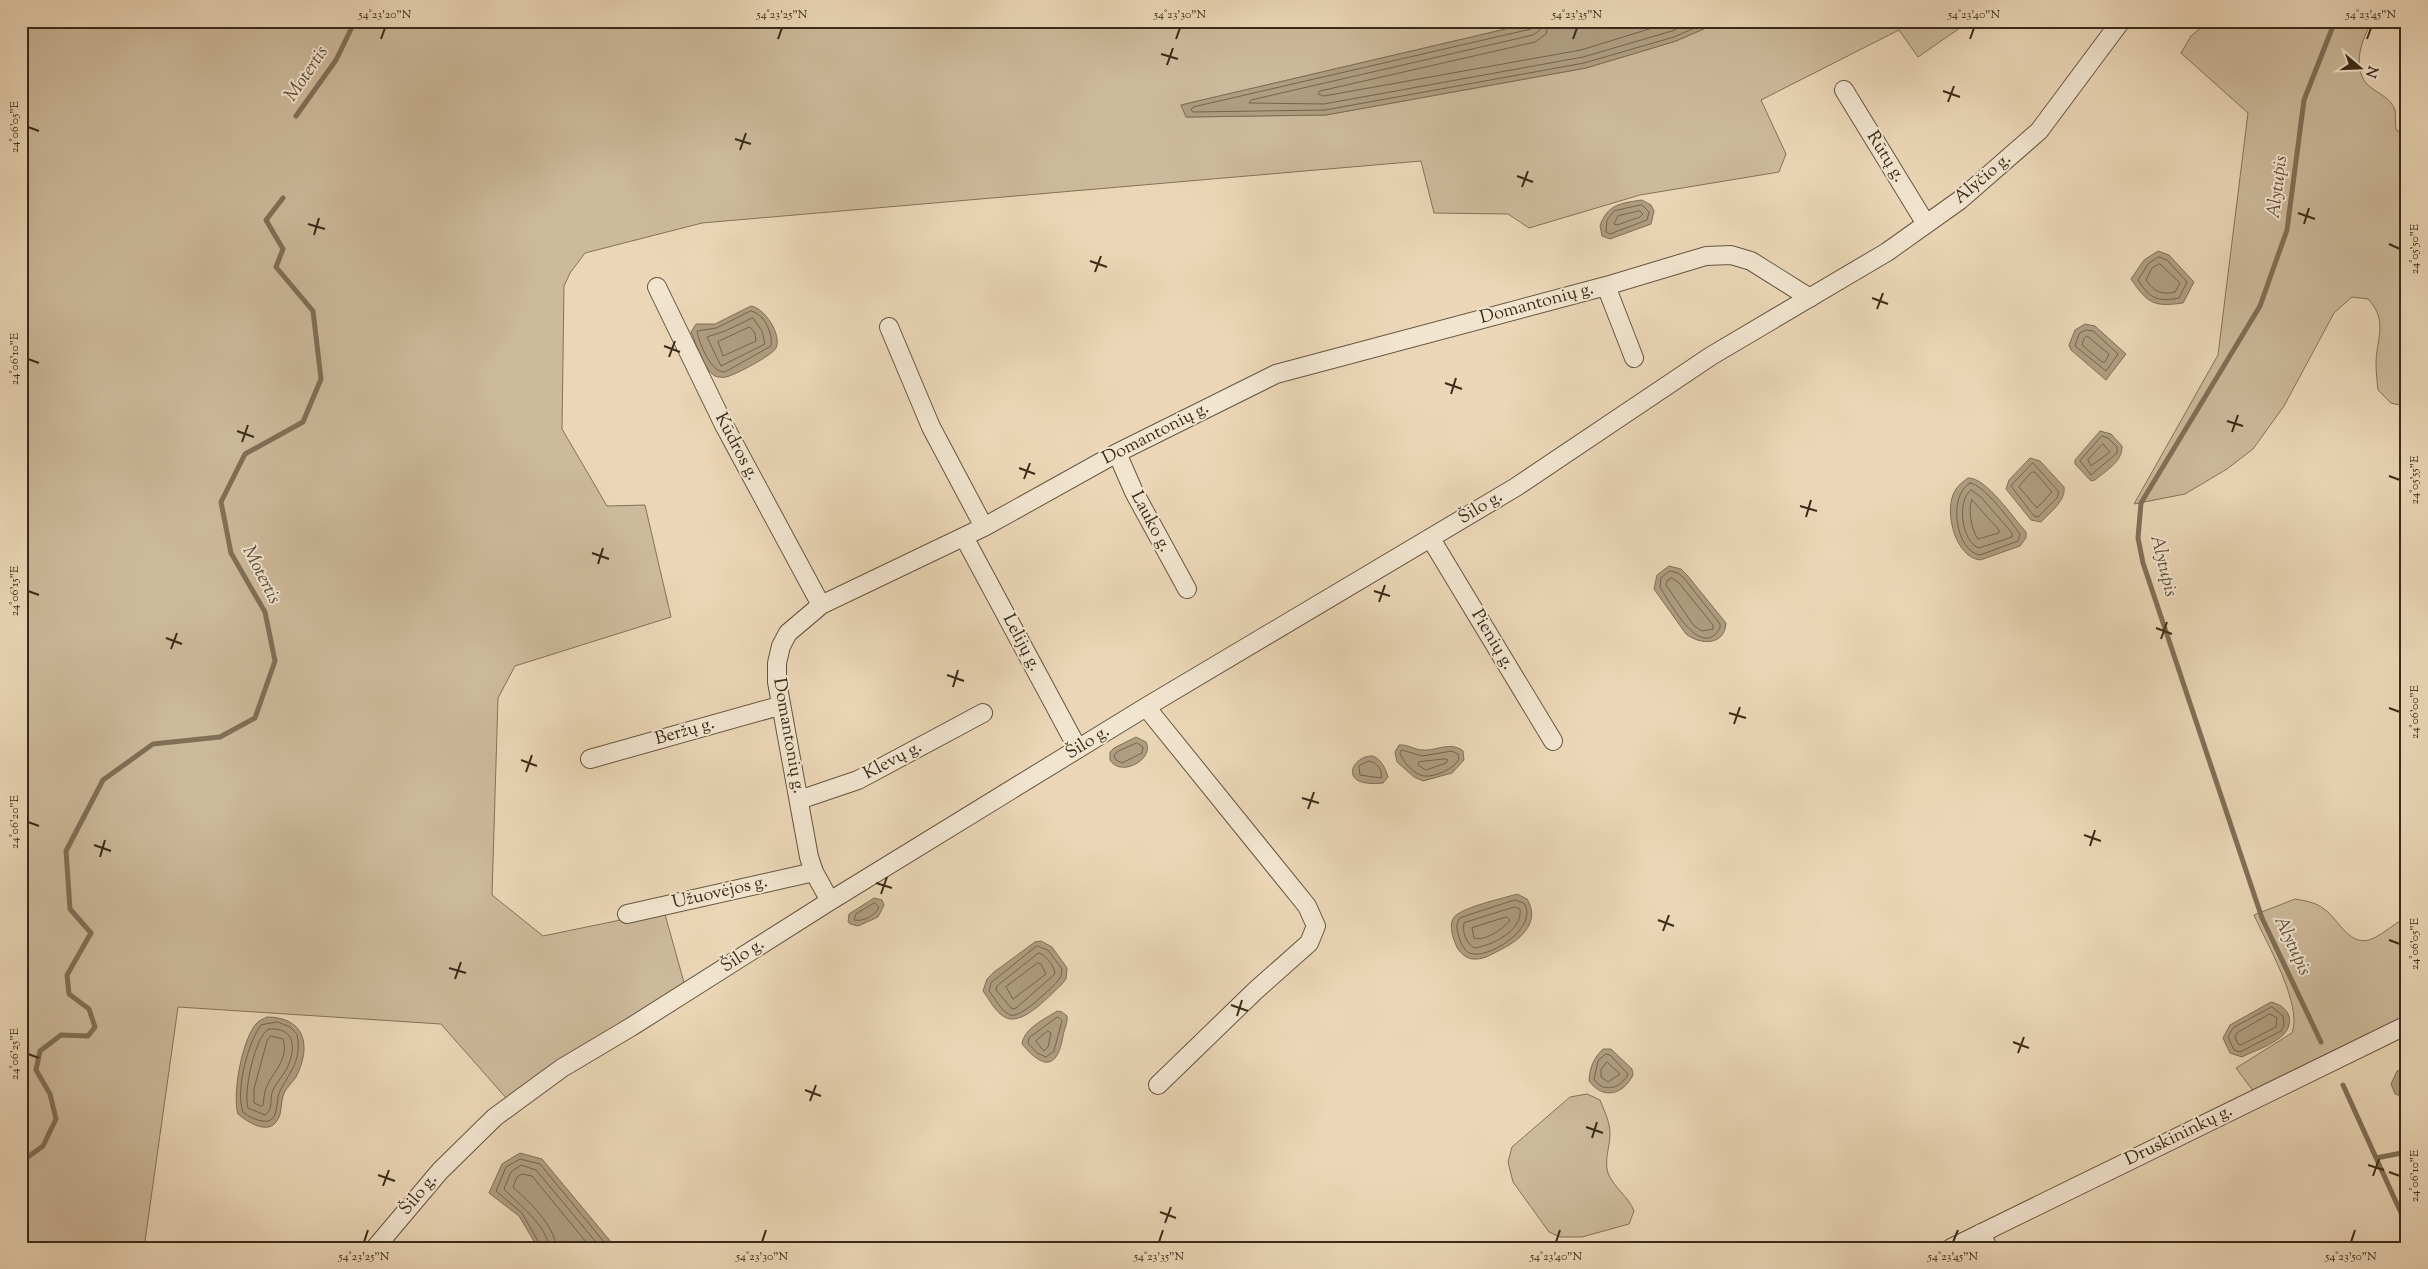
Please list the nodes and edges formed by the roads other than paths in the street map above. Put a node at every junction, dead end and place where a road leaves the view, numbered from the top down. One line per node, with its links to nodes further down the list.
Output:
1 (2121, 21): 3 (street, Alyčio g.)
2 (1844, 90): 3 (street, Rūtų g.)
3 (1926, 224): 6 (street, Alyčio g.)
4 (1606, 286): 6 (street, Domantonių g.); 8 (street); 9 (street, Domantonių g.)
5 (657, 287): 14 (street, Kūdros g.)
6 (1810, 298): 12 (street, Šilo g.)
7 (889, 327): 10 (street)
8 (1634, 358)
9 (1117, 453): 10 (street, Domantonių g.); 13 (street, Lauko g.)
10 (984, 527): 11 (street, Domantonių g.)
11 (964, 537): 14 (street, Domantonių g.); 19 (street, Lelijų g.)
12 (1431, 539): 16 (street, Šilo g.); 18 (street, Pienių g.)
13 (1187, 589)
14 (821, 605): 15 (street, Domantonių g.)
15 (779, 706): 20 (street, Beržų g.); 21 (street, Domantonių g.)
16 (1146, 707): 19 (street, Šilo g.); 26 (street)
17 (983, 713): 21 (street, Klevų g.)
18 (1552, 741)
19 (1078, 749): 23 (street, Šilo g.)
20 (590, 759)
21 (800, 800): 22 (street, Domantonių g.)
22 (814, 872): 23 (street, Domantonių g.); 24 (street, Užuovėjos g.)
23 (830, 900): 28 (street, Šilo g.)
24 (627, 914)
25 (2407, 1025): 27 (street, Druskininkų g.)
26 (1158, 1085)
27 (1984, 1240): 29 (street, Druskininkų g.)
28 (375, 1248)
29 (1951, 1248)

